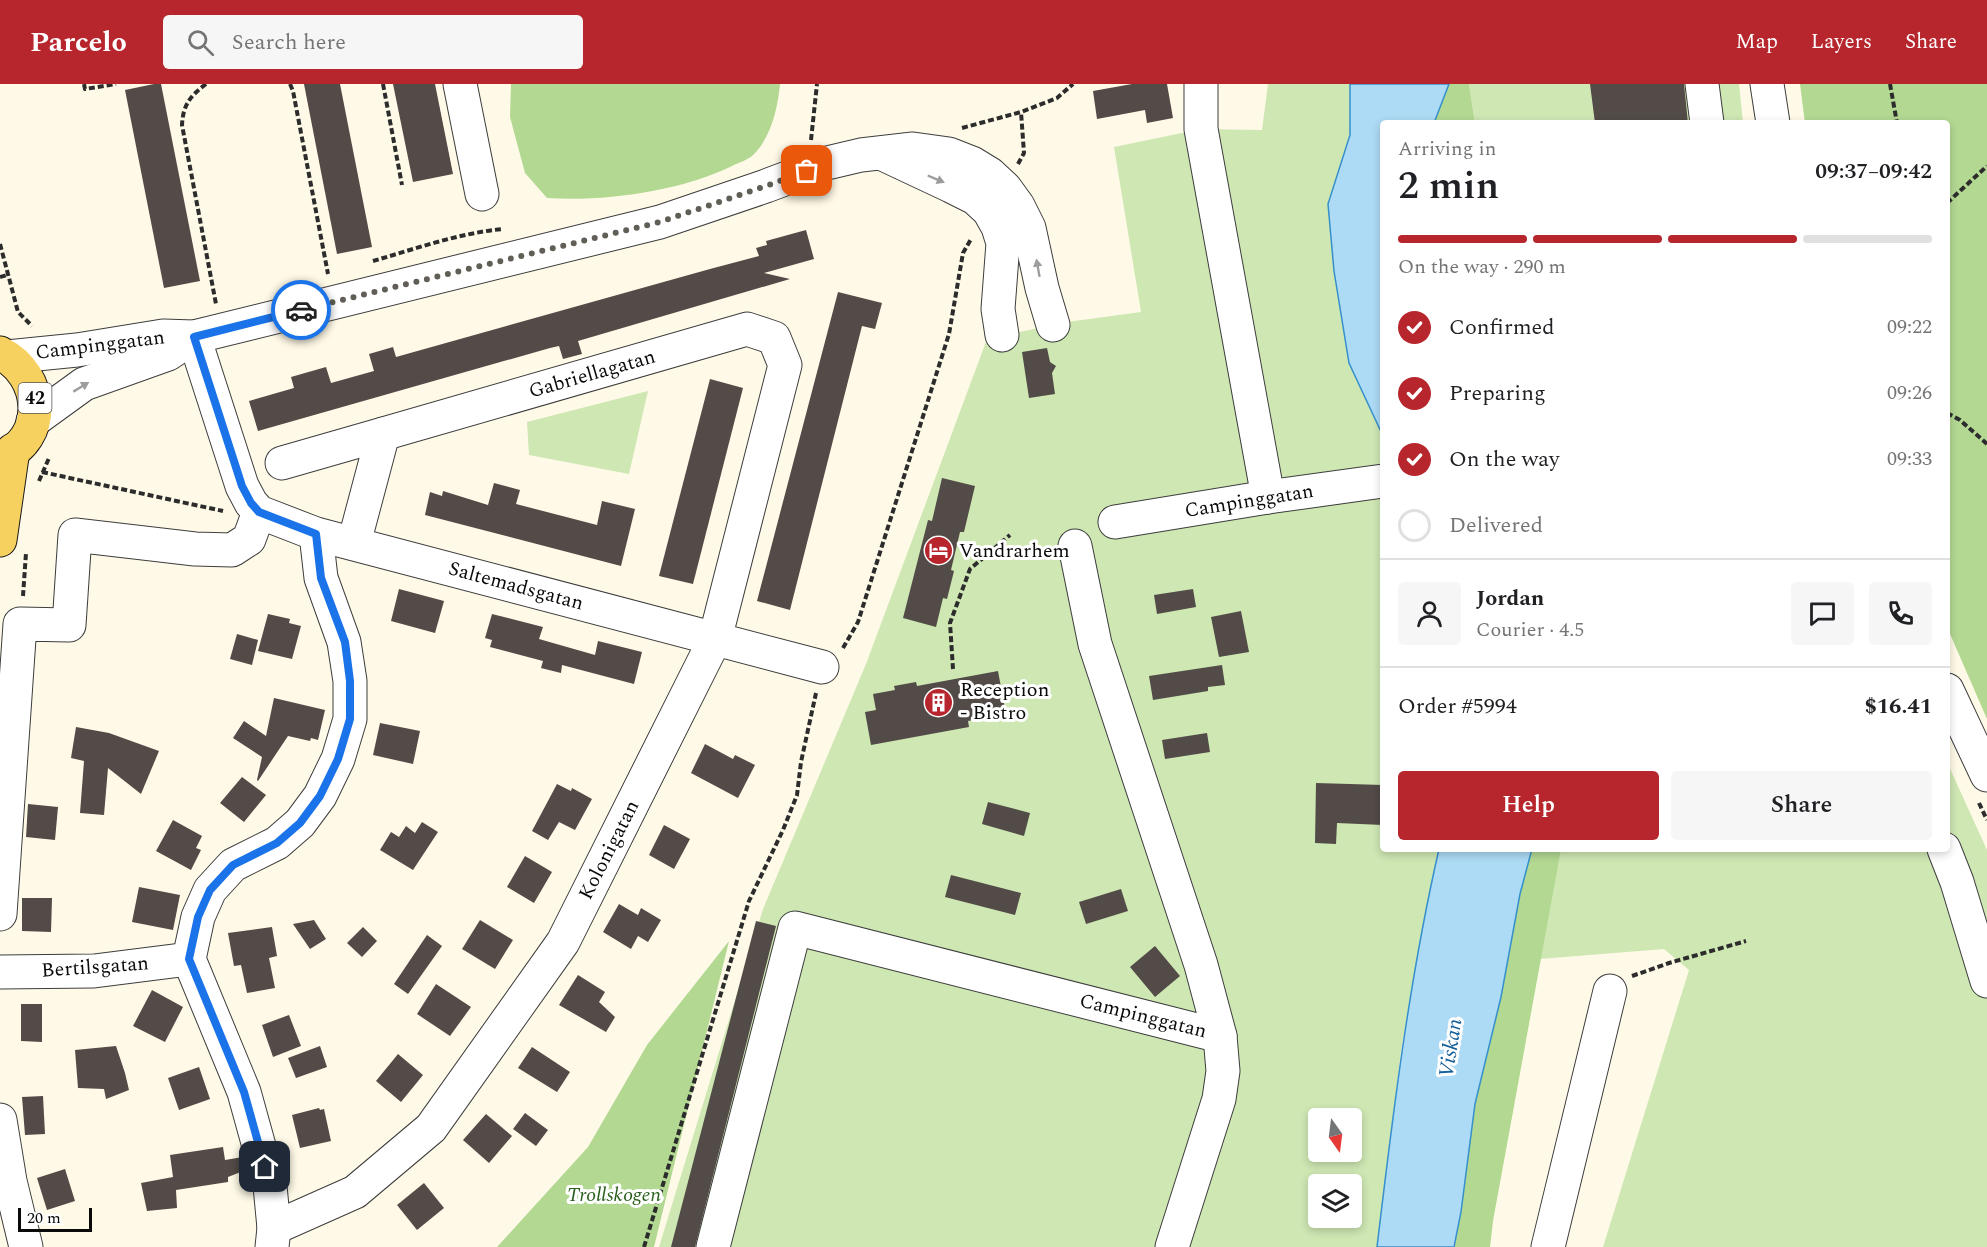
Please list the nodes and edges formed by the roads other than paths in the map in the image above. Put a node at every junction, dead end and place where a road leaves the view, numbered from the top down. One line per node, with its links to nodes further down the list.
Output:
1 (460, 84): 7 (street)
2 (1201, 84): 19 (street)
3 (1702, 84): 5 (street)
4 (1767, 84): 6 (street)
5 (1707, 120)
6 (1773, 120)
7 (482, 194)
8 (997, 200): 9 (street, Campinggatan, one-way to 8); 10 (street, Campinggatan); 11 (street, Campinggatan)
9 (1053, 325)
10 (1002, 335)
11 (194, 337): 12 (street, Campinggatan); 14 (street, Campinggatan, one-way to 11); 20 (street)
12 (3, 355): 14 (main road, 42)
13 (785, 365): 15 (street, Gabriellagatan); 26 (street, Kolonigatan)
14 (33, 420): 16 (main road, 42)
15 (383, 434): 17 (street, Gabriellagatan); 24 (street)
16 (6, 454): 23 (main road, 42)
17 (282, 463)
18 (1378, 482): 19 (street, Campinggatan)
19 (1268, 497): 21 (street, Campinggatan)
20 (259, 512): 22 (street, Saltemadsgatan); 31 (street)
21 (1115, 522)
22 (316, 534): 24 (street, Saltemadsgatan); 32 (street)
23 (0, 540)
24 (354, 543): 26 (street, Saltemadsgatan)
25 (1075, 546): 36 (street, Campinggatan)
26 (715, 639): 27 (street, Saltemadsgatan); 38 (street, Kolonigatan)
27 (822, 667)
28 (1950, 696): 29 (street)
29 (1987, 775)
30 (1945, 852): 34 (street)
31 (0, 914)
32 (189, 959): 33 (street, Bertilsgatan); 38 (street)
33 (0, 972)
34 (1987, 981)
35 (1610, 991): 42 (street)
36 (1220, 1036): 40 (street, Campinggatan); 41 (street)
37 (0, 1120): 39 (street)
38 (273, 1238)
39 (26, 1247)
40 (713, 1247)
41 (1172, 1247)
42 (1548, 1247)

